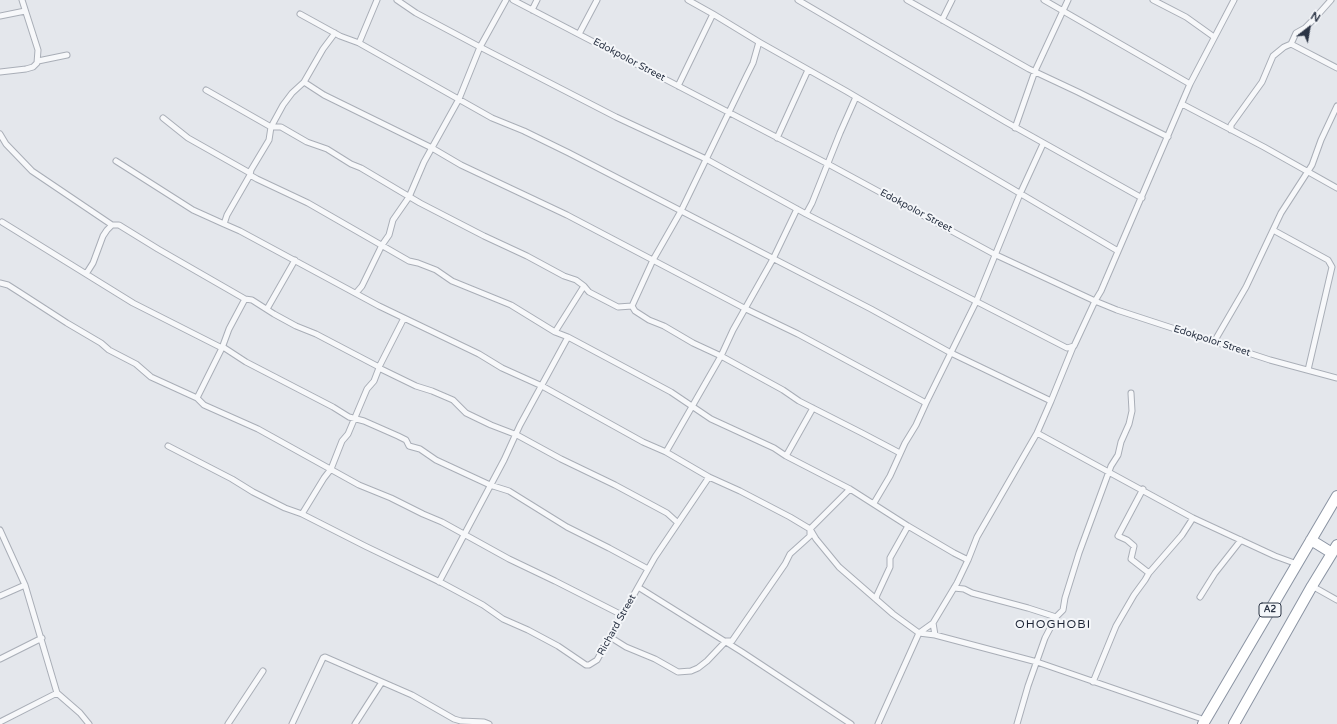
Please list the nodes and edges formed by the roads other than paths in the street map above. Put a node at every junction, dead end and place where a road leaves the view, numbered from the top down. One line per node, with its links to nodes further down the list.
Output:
1 (22, 0): 18 (street)
2 (377, 0): 28 (street)
3 (396, 0): 30 (street)
4 (506, 0): 30 (street)
5 (513, 0): 17 (street, Edokpolor Street)
6 (537, 0): 17 (street)
7 (597, 0): 25 (street)
8 (688, 0): 21 (street)
9 (798, 0): 48 (street)
10 (907, 0): 23 (street)
11 (952, 0): 23 (street)
12 (1044, 0): 19 (street)
13 (1068, 0): 19 (street)
14 (1153, 0): 26 (street)
15 (1234, 0): 26 (street)
16 (1331, 0): 29 (street)
17 (532, 10): 25 (street, Edokpolor Street)
18 (25, 11): 22 (street); 32 (street)
19 (1062, 11): 36 (street); 38 (street)
20 (300, 14): 24 (street)
21 (713, 14): 27 (street); 39 (street)
22 (0, 16)
23 (942, 20): 36 (street)
24 (335, 33): 28 (street); 37 (street)
25 (579, 34): 39 (street, Edokpolor Street)
26 (1214, 36): 38 (street)
27 (759, 42): 34 (street); 45 (street)
28 (359, 43): 42 (street)
29 (1291, 44): 33 (street); 49 (street)
30 (480, 47): 42 (street); 55 (street)
31 (68, 55): 32 (street)
32 (38, 61): 35 (street)
33 (1337, 68)
34 (808, 70): 41 (street); 52 (street)
35 (0, 72)
36 (1035, 72): 48 (street); 51 (street)
37 (304, 82): 47 (street); 54 (street)
38 (1190, 84): 43 (street)
39 (678, 86): 45 (street, Edokpolor Street)
40 (206, 90): 47 (street)
41 (856, 97): 57 (street); 61 (street)
42 (459, 99): 54 (street); 65 (street)
43 (1182, 104): 49 (street); 51 (street)
44 (1337, 106): 58 (street)
45 (728, 113): 52 (street, Edokpolor Street); 55 (street)
46 (163, 118): 59 (street)
47 (271, 127): 59 (street); 62 (street)
48 (1015, 128): 53 (street)
49 (1231, 130): 58 (street)
50 (0, 134): 69 (street)
51 (1168, 136): 63 (street)
52 (777, 138): 57 (street, Edokpolor Street)
53 (1043, 144): 61 (street); 63 (street)
54 (432, 148): 62 (street); 76 (street)
55 (706, 159): 64 (street); 65 (street)
56 (116, 161): 68 (street)
57 (828, 164): 66 (street); 73 (street, Edokpolor Street)
58 (1307, 172): 60 (street); 70 (street)
59 (250, 174): 68 (street); 71 (street)
60 (1337, 188)
61 (1020, 194): 72 (street); 73 (street)
62 (409, 197): 71 (street); 79 (street)
63 (1142, 198): 72 (street)
64 (797, 209): 66 (street); 74 (street)
65 (680, 211): 74 (street); 76 (street)
66 (806, 214): 83 (street)
67 (2, 222): 77 (street)
68 (224, 224): 75 (street)
69 (112, 225): 77 (street); 81 (street)
70 (1273, 230): 90 (street); 96 (street)
71 (382, 245): 80 (street); 88 (street)
72 (1118, 251): 82 (street)
73 (994, 254): 82 (street, Edokpolor Street); 83 (street)
74 (773, 259): 86 (street); 93 (street)
75 (296, 260): 80 (street); 85 (street)
76 (653, 260): 84 (street); 86 (street)
77 (86, 274): 92 (street)
78 (0, 283): 100 (street)
79 (584, 286): 84 (street); 88 (street)
80 (356, 293): 87 (street)
81 (245, 299): 85 (street); 92 (street)
82 (1095, 301): 90 (street, Edokpolor Street); 91 (street)
83 (976, 302): 91 (street); 93 (street)
84 (632, 306): 94 (street)
85 (267, 308): 95 (street)
86 (746, 309): 94 (street); 102 (street)
87 (404, 318): 95 (street); 98 (street)
88 (555, 332): 89 (street)
89 (568, 337): 98 (street); 103 (street)
90 (1214, 342): 96 (street, Edokpolor Street)
91 (1073, 347): 101 (street)
92 (222, 348): 100 (street); 105 (street)
93 (951, 352): 101 (street); 102 (street)
94 (721, 356): 103 (street); 104 (street)
95 (379, 367): 105 (street); 107 (street)
96 (1308, 370): 97 (street, Edokpolor Street)
97 (1337, 378)
98 (542, 386): 107 (street); 109 (street)
99 (1131, 393): 113 (street)
100 (197, 398): 112 (street)
101 (1051, 401): 106 (street)
102 (926, 403): 110 (street)
103 (693, 406): 109 (street); 111 (street)
104 (813, 408): 110 (street); 111 (street)
105 (355, 418): 112 (street); 115 (street)
106 (1037, 433): 113 (street); 130 (street)
107 (517, 435): 115 (street); 122 (street)
108 (168, 446): 120 (street)
109 (666, 452): 114 (street)
110 (900, 454): 119 (street)
111 (786, 456): 116 (street)
112 (331, 470): 120 (street); 126 (street)
113 (1109, 472): 117 (street); 144 (street)
114 (709, 477): 122 (street, Richard Street); 124 (street)
115 (490, 485): 126 (street); 132 (street)
116 (850, 489): 119 (street); 124 (street)
117 (1143, 489): 121 (street); 133 (street)
118 (1337, 496): 128 (highway, A2)
119 (874, 503): 123 (street)
120 (302, 514): 134 (street)
121 (1193, 518): 127 (street); 133 (street)
122 (678, 523): 132 (street, Richard Street)
123 (908, 526): 130 (street); 141 (street)
124 (810, 529): 141 (street); 150 (street)
125 (0, 530): 135 (street)
126 (464, 533): 134 (street); 143 (street)
127 (1241, 540): 131 (street); 140 (street)
128 (1311, 540): 129 (highway); 131 (highway, A2)
129 (1334, 549): 136 (highway, A2)
130 (968, 560): 138 (street)
131 (1297, 564): 158 (highway, A2)
132 (648, 569): 137 (street, Richard Street)
133 (1149, 572): 155 (street)
134 (439, 582): 148 (street, Richard Street)
135 (25, 585): 139 (street); 149 (street)
136 (1312, 586): 142 (street); 168 (highway, A2)
137 (638, 587): 143 (street, Richard Street); 150 (street)
138 (954, 588): 144 (street); 145 (street)
139 (0, 596)
140 (1200, 597)
141 (876, 599): 146 (street)
142 (1337, 600)
143 (622, 615): 148 (street, Richard Street)
144 (1056, 617): 152 (street)
145 (933, 623): 146 (street); 147 (street)
146 (919, 633): 147 (street); 166 (street)
147 (935, 635): 152 (street)
148 (610, 637): 150 (street)
149 (42, 638): 151 (street); 156 (street)
150 (726, 641): 165 (street)
151 (0, 659)
152 (1037, 662): 155 (street); 167 (street)
153 (263, 671): 161 (street)
154 (382, 682): 159 (street); 162 (street); 163 (street)
155 (1093, 682): 158 (street)
156 (57, 693): 157 (street); 160 (street)
157 (0, 722)
158 (1204, 722)
159 (480, 723): 164 (street)
160 (88, 724)
161 (228, 724)
162 (292, 724)
163 (355, 724)
164 (489, 724)
165 (850, 724)
166 (878, 724)
167 (1017, 724)
168 (1234, 724)

